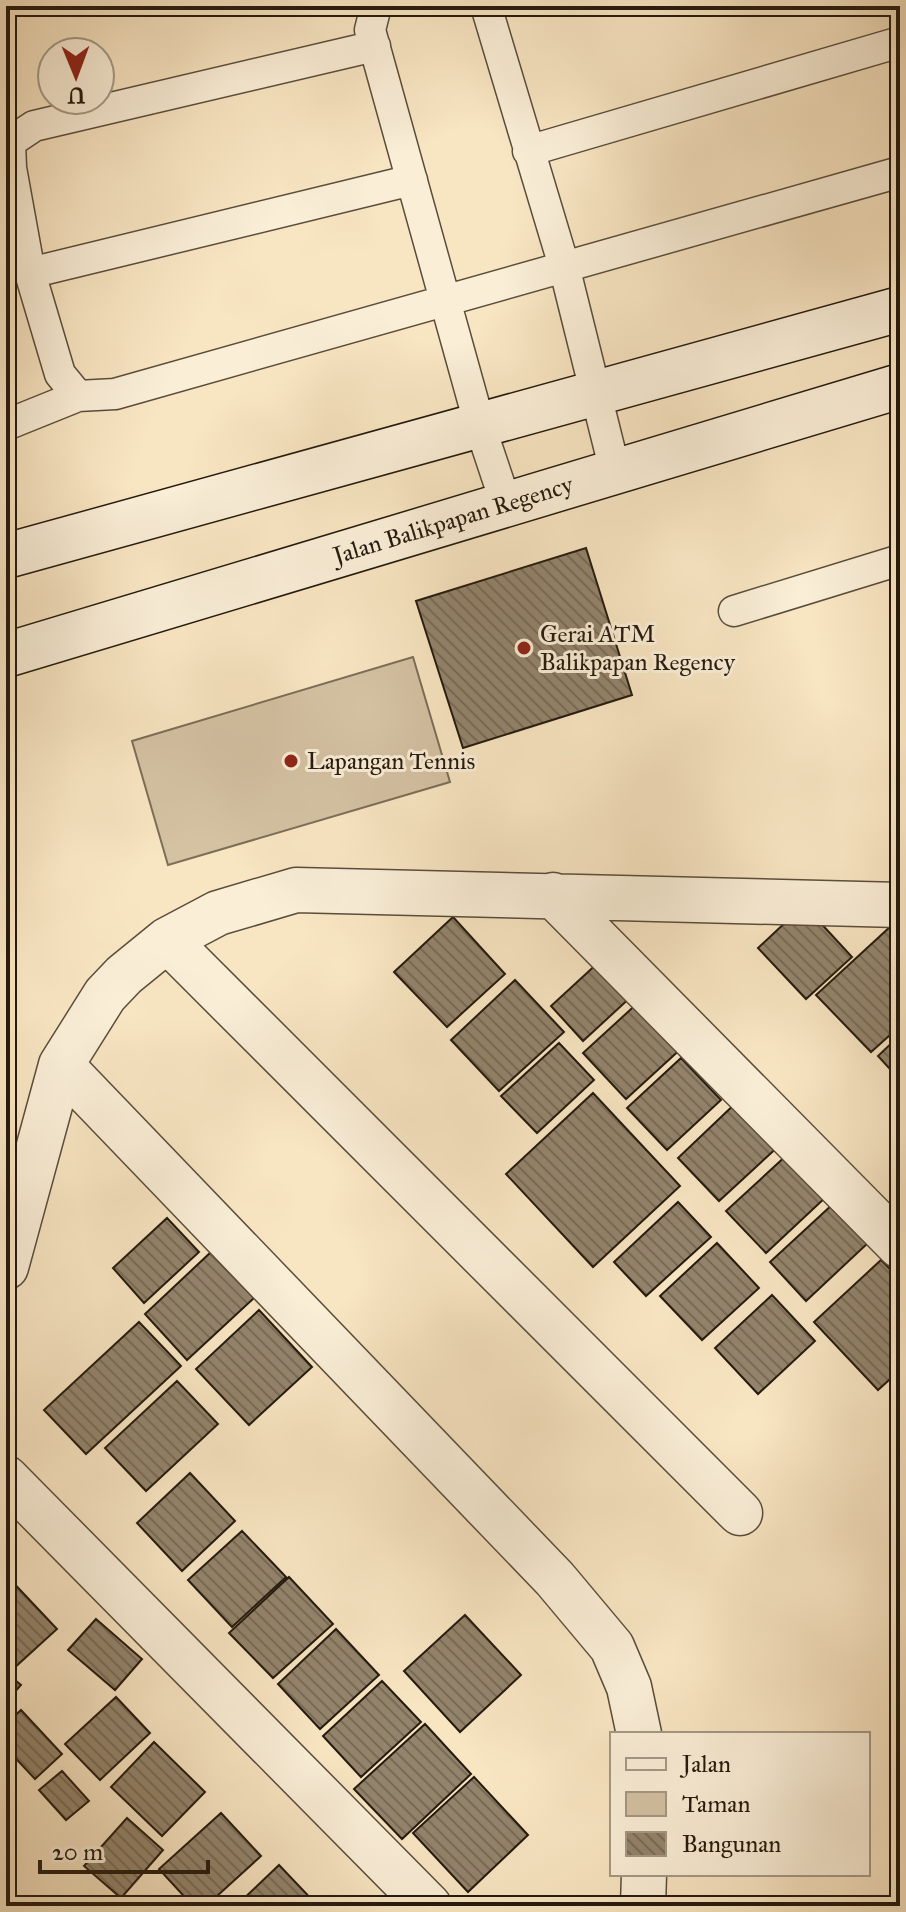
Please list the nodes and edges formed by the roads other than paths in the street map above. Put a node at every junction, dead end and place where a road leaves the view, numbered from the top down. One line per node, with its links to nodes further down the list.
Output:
1 (376, 6): 4 (lane)
2 (495, 8): 5 (lane)
3 (900, 42): 5 (lane)
4 (375, 46): 7 (lane); 9 (lane)
5 (528, 151): 8 (lane)
6 (900, 172): 8 (lane)
7 (412, 180): 9 (lane); 10 (lane)
8 (564, 266): 10 (lane); 13 (lane)
9 (30, 273): 14 (lane)
10 (446, 302): 14 (lane); 16 (lane)
11 (900, 309): 13 (street)
12 (900, 386): 17 (street, Jalan Balikpapan Regency)
13 (596, 394): 16 (street); 17 (lane)
14 (78, 396): 15 (lane)
15 (6, 425)
16 (480, 426): 18 (lane); 19 (street)
17 (615, 471): 18 (street, Jalan Balikpapan Regency)
18 (506, 504): 22 (street, Jalan Balikpapan Regency)
19 (6, 556)
20 (900, 560): 21 (lane)
21 (734, 611)
22 (6, 655)
23 (553, 895): 24 (street); 25 (street); 27 (street)
24 (900, 905)
25 (167, 940): 26 (street); 30 (street)
26 (61, 1065): 28 (street); 31 (street)
27 (900, 1246)
28 (6, 1267)
29 (6, 1478): 33 (street)
30 (740, 1513)
31 (639, 1732)
32 (644, 1876): 34 (street)
33 (429, 1906)
34 (643, 1906)

